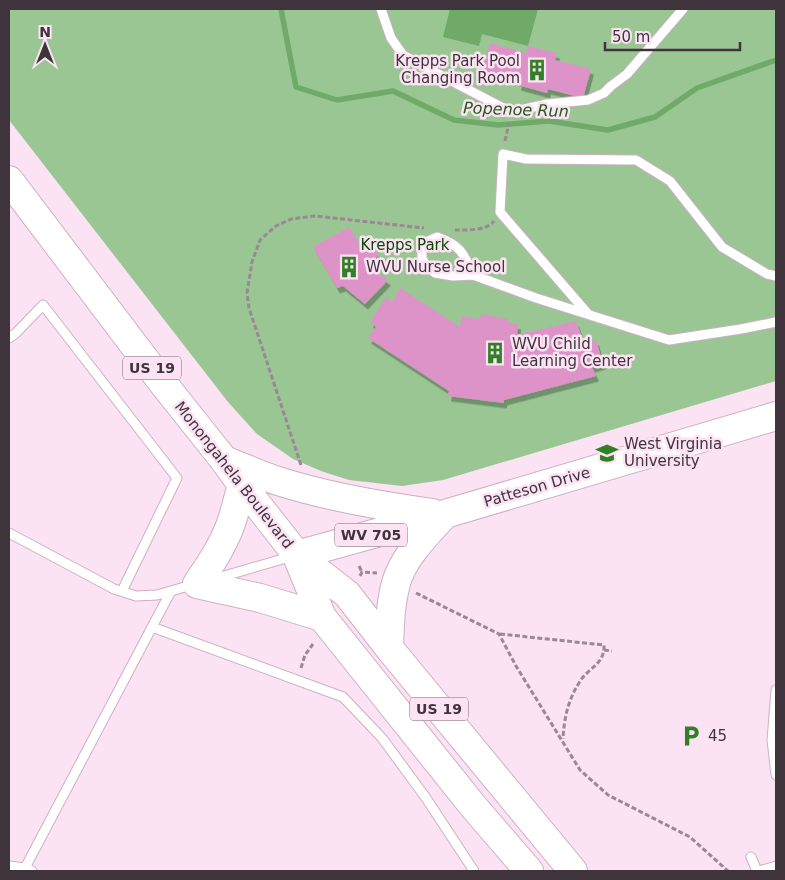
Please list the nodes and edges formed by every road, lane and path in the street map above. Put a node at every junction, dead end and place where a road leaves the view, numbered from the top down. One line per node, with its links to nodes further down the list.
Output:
1 (380, 9): 3 (lane)
2 (683, 9): 3 (lane)
3 (511, 112): 4 (path)
4 (502, 154): 6 (lane); 10 (lane)
5 (9, 180): 15 (main road, Monongahela Boulevard / US 19)
6 (500, 212): 8 (path); 11 (lane)
7 (431, 228): 16 (path)
8 (451, 230)
9 (472, 275): 9 (lane); 11 (lane)
10 (776, 276)
11 (588, 314): 12 (lane)
12 (776, 322)
13 (9, 338): 26 (lane)
14 (776, 416): 18 (main road, Patteson Drive / WV 705)
15 (224, 460): 17 (main road, Monongahela Boulevard / US 19); 18 (main road)
16 (303, 470)
17 (242, 485): 20 (main road, Monongahela Boulevard / US 19); 25 (main road)
18 (445, 514): 20 (main road, Patteson Drive / WV 705); 33 (main road)
19 (9, 533): 26 (lane)
20 (297, 555): 25 (lane); 29 (main road, Monongahela Boulevard / US 19); 33 (main road, Monongahela Boulevard / US 19)
21 (359, 566): 22 (path)
22 (362, 572): 23 (path); 24 (path)
23 (377, 573)
24 (356, 581)
25 (197, 584): 27 (lane); 29 (main road)
26 (122, 591): 27 (lane)
27 (171, 591): 30 (lane)
28 (415, 592): 31 (path)
29 (322, 617): 45 (main road, Monongahela Boulevard / US 19)
30 (152, 627): 36 (lane); 43 (lane)
31 (499, 634): 34 (path); 38 (path)
32 (312, 644): 36 (path)
33 (389, 648): 46 (main road, Monongahela Boulevard / US 19)
34 (604, 650): 35 (path); 38 (path)
35 (612, 651)
36 (297, 680): 44 (lane)
37 (776, 690): 39 (lane)
38 (563, 741): 47 (path)
39 (776, 775)
40 (751, 857): 48 (lane)
41 (9, 866): 43 (lane)
42 (776, 866): 48 (lane)
43 (28, 870)
44 (474, 871)
45 (529, 871)
46 (573, 871)
47 (728, 871)
48 (758, 871)

